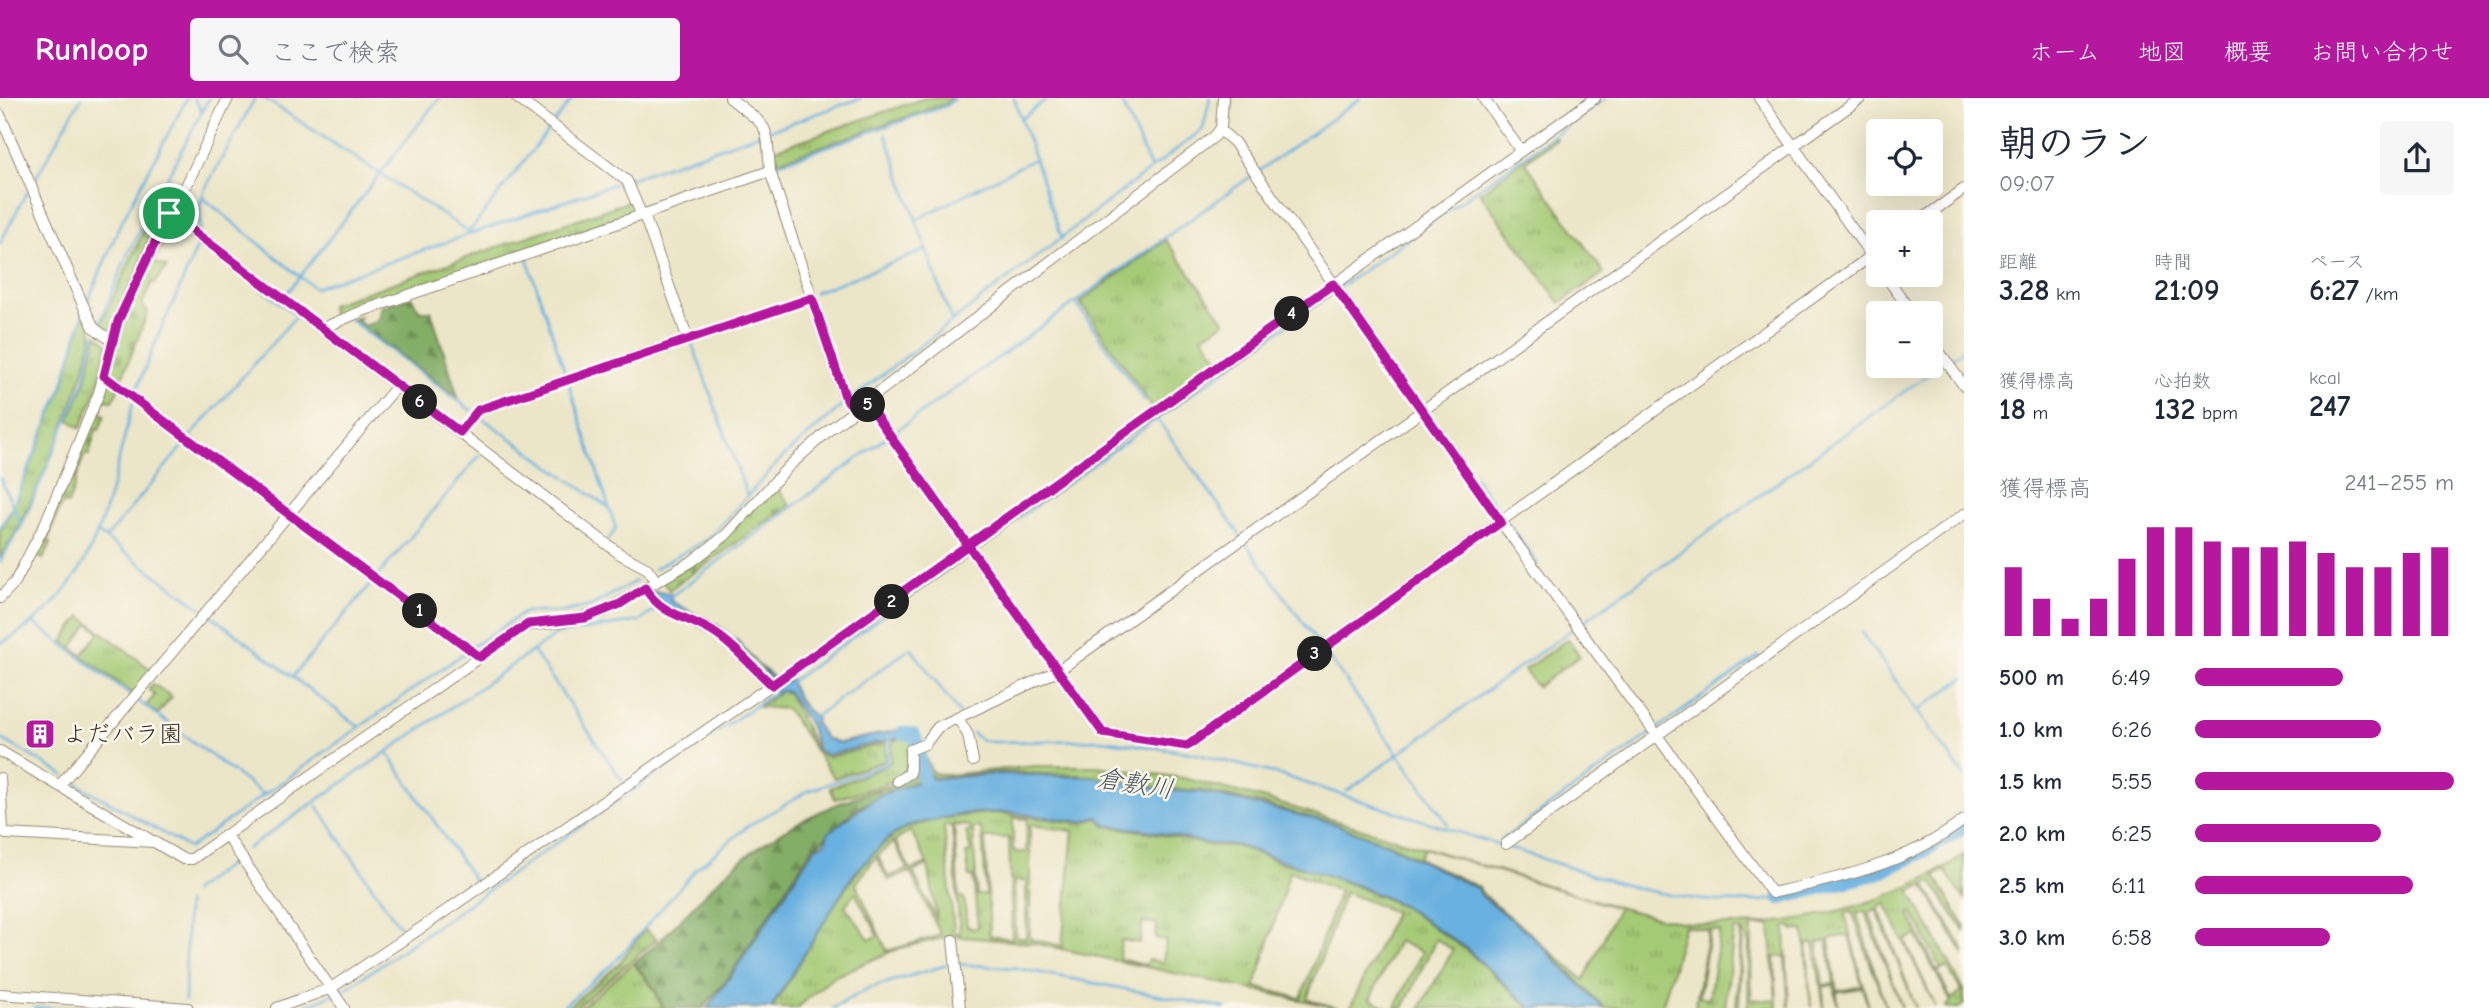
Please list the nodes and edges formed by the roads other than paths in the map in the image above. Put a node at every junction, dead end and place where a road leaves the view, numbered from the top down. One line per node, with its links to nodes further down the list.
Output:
1 (228, 98): 16 (street)
2 (517, 98): 17 (street)
3 (730, 98): 13 (street)
4 (1223, 98): 10 (street)
5 (1483, 98): 12 (street)
6 (1595, 98): 12 (street)
7 (1759, 98): 11 (street)
8 (1861, 98): 11 (street)
9 (0, 115): 24 (street)
10 (1220, 130): 20 (street); 29 (street)
11 (1792, 143): 18 (street); 31 (street)
12 (1521, 151): 20 (street)
13 (768, 170): 17 (street); 21 (street)
14 (1964, 189): 15 (street)
15 (1935, 210)
16 (169, 213): 22 (street); 24 (street)
17 (641, 214): 22 (street); 23 (street)
18 (1866, 249)
19 (1866, 260): 35 (street)
20 (1336, 288): 31 (street); 36 (street)
21 (809, 296): 23 (street); 30 (street)
22 (323, 328): 28 (street)
23 (688, 337): 32 (street)
24 (112, 341): 26 (street)
25 (1943, 357): 27 (street)
26 (104, 376): 34 (street); 39 (street)
27 (1964, 386)
28 (396, 388): 32 (street); 34 (street)
29 (866, 402): 30 (street); 36 (street)
30 (851, 404): 37 (street)
31 (1421, 408): 35 (street); 41 (street)
32 (459, 431): 37 (street)
33 (1964, 514): 44 (street)
34 (291, 516): 40 (street); 48 (street)
35 (1504, 519): 41 (street); 44 (street)
36 (971, 548): 41 (street); 42 (street)
37 (651, 575): 38 (street)
38 (645, 588): 40 (street); 42 (street)
39 (0, 598)
40 (473, 651): 51 (street)
41 (1059, 670): 43 (street)
42 (775, 683): 55 (street)
43 (960, 716): 46 (street); 49 (street)
44 (1656, 733): 50 (street); 53 (street)
45 (0, 751): 48 (street)
46 (973, 761)
47 (0, 778): 52 (street)
48 (64, 780): 52 (street)
49 (897, 781)
50 (1964, 820)
51 (227, 836): 52 (street); 55 (street)
52 (153, 842)
53 (1506, 844)
54 (953, 940): 60 (street)
55 (334, 993): 58 (street); 59 (street)
56 (0, 994): 57 (street)
57 (188, 1008)
58 (277, 1008)
59 (344, 1008)
60 (960, 1008)

